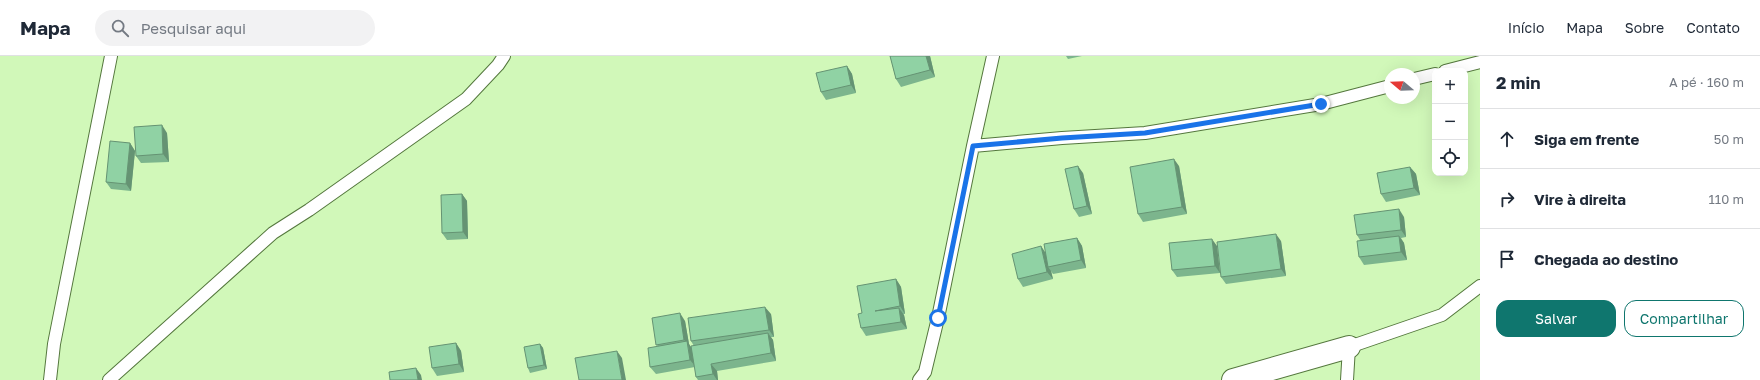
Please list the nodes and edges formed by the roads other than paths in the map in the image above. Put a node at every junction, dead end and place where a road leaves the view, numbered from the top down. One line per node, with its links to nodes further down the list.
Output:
1 (111, 56): 12 (lane)
2 (504, 56): 13 (lane)
3 (993, 56): 9 (lane)
4 (1480, 62): 5 (lane)
5 (1457, 68)
6 (1432, 75): 7 (lane)
7 (1420, 78)
8 (1384, 88): 9 (lane)
9 (973, 146): 14 (lane)
10 (1480, 286): 11 (lane)
11 (1349, 346): 15 (street); 16 (lane)
12 (50, 380)
13 (109, 380)
14 (919, 380)
15 (1233, 380)
16 (1347, 380)

